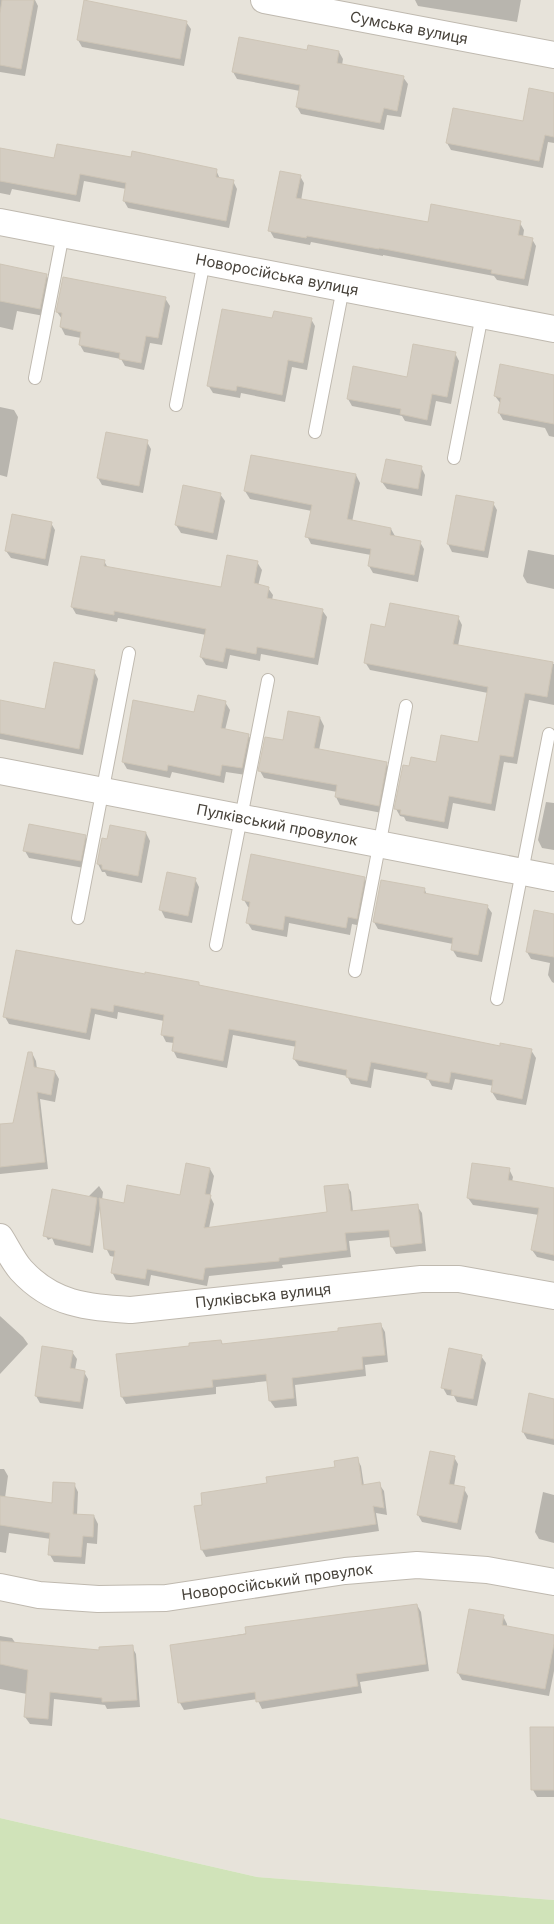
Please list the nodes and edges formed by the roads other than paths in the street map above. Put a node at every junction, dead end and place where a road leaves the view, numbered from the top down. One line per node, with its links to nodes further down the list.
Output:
1 (264, 0): 2 (street, Сумська вулиця)
2 (554, 55)
3 (0, 222): 4 (street, Новоросійська вулиця)
4 (63, 234): 5 (street, Новоросійська вулиця); 9 (lane)
5 (204, 261): 6 (street, Новоросійська вулиця); 10 (lane)
6 (342, 288): 7 (street, Новоросійська вулиця); 11 (lane)
7 (482, 315): 8 (street, Новоросійська вулиця); 12 (lane)
8 (554, 329)
9 (35, 378)
10 (176, 405)
11 (315, 432)
12 (454, 458)
13 (129, 653): 18 (lane)
14 (268, 680): 19 (lane)
15 (406, 706): 20 (lane)
16 (548, 734): 21 (lane)
17 (0, 771): 18 (street, Пулківський провулок)
18 (102, 791): 19 (street, Пулківський провулок); 23 (lane)
19 (241, 818): 20 (street, Пулківський провулок); 24 (lane)
20 (379, 844): 21 (street, Пулківський провулок); 25 (lane)
21 (522, 872): 22 (street, Пулківський провулок); 26 (lane)
22 (554, 878)
23 (78, 918)
24 (216, 944)
25 (355, 971)
26 (497, 999)
27 (0, 1237): 28 (street, Пулківська вулиця)
28 (554, 1296)
29 (554, 1582): 30 (street, Новоросійський провулок)
30 (0, 1587)

